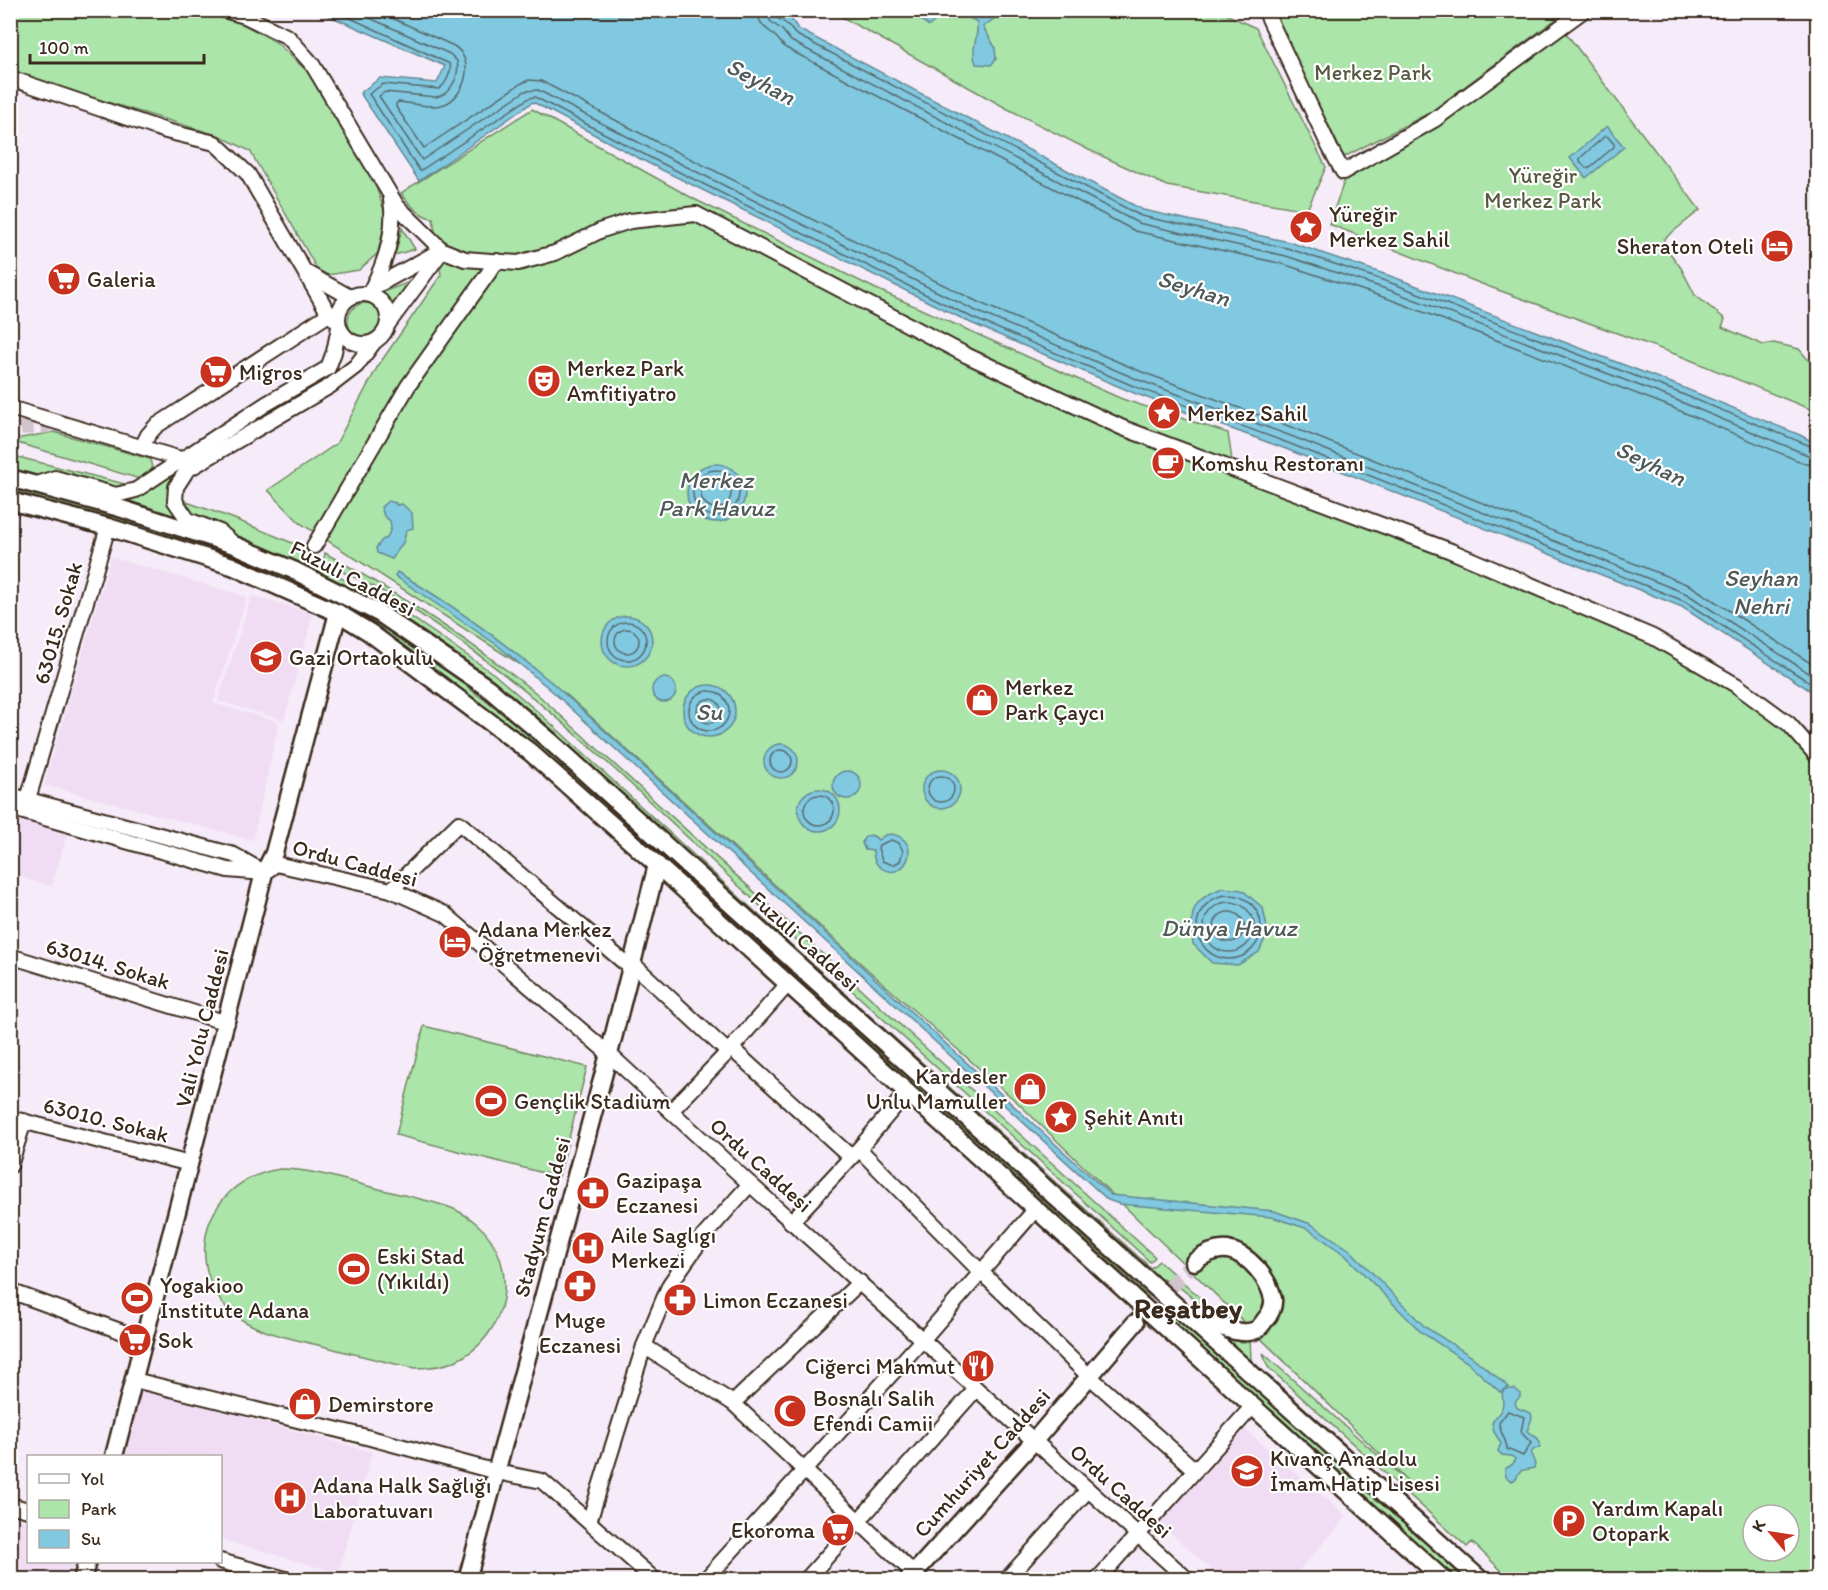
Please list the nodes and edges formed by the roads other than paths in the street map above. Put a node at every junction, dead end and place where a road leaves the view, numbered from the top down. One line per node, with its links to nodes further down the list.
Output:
1 (224, 10): 6 (street)
2 (1265, 10): 4 (street)
3 (1584, 10): 4 (street)
4 (1568, 15)
5 (10, 78): 9 (street)
6 (390, 195): 7 (street); 10 (street)
7 (442, 250): 8 (street); 10 (street); 13 (street)
8 (498, 261): 25 (street); 27 (street)
9 (303, 270): 11 (street); 12 (street)
10 (372, 288): 11 (street)
11 (354, 295): 12 (street); 13 (street)
12 (335, 321): 14 (street); 18 (street); 19 (street)
13 (388, 324): 14 (street)
14 (374, 342): 24 (street)
15 (10, 408): 17 (street)
16 (50, 426): 17 (street)
17 (80, 428): 18 (street)
18 (142, 447): 19 (street)
19 (184, 460): 21 (street)
20 (10, 478): 21 (main road, Fuzuli Caddesi)
21 (36, 484): 24 (main road, Fuzuli Caddesi)
22 (13, 503): 23 (main road, Fuzuli Caddesi)
23 (108, 527): 26 (main road, Fuzuli Caddesi); 29 (street, 63015. Sokak)
24 (237, 546): 53 (main road, Fuzuli Caddesi)
25 (314, 546)
26 (338, 613): 31 (main road, Fuzuli Caddesi); 32 (main road, Vali Yolu Caddesi)
27 (1818, 757)
28 (10, 795): 29 (street, Ordu Caddesi)
29 (28, 799): 32 (street, Ordu Caddesi)
30 (10, 807): 32 (street, Ordu Caddesi)
31 (657, 865): 35 (main road, Stadyum Caddesi); 36 (main road, Fuzuli Caddesi)
32 (264, 873): 33 (street, Ordu Caddesi); 37 (main road, Vali Yolu Caddesi)
33 (391, 890): 35 (street); 39 (street, Ordu Caddesi)
34 (10, 956): 37 (street, 63014. Sokak)
35 (633, 964): 38 (street); 39 (main road, Stadyum Caddesi)
36 (788, 984): 38 (street); 40 (main road, Fuzuli Caddesi)
37 (227, 1023): 44 (main road, Vali Yolu Caddesi)
38 (729, 1050): 41 (street); 43 (street)
39 (609, 1054): 41 (street, Ordu Caddesi); 68 (main road, Stadyum Caddesi)
40 (907, 1092): 43 (street); 47 (main road, Fuzuli Caddesi)
41 (671, 1111): 46 (street, Ordu Caddesi)
42 (17, 1120): 44 (street, 63010. Sokak); 45 (street)
43 (855, 1153): 48 (street); 50 (street)
44 (190, 1164): 57 (main road, Vali Yolu Caddesi)
45 (10, 1166)
46 (750, 1184): 48 (street, Ordu Caddesi); 58 (street)
47 (1035, 1210): 50 (street); 54 (main road, Fuzuli Caddesi)
48 (791, 1222): 51 (street, Ordu Caddesi)
49 (1194, 1262): 53 (main road)
50 (980, 1271): 56 (street); 59 (street)
51 (860, 1282): 56 (street, Ordu Caddesi); 62 (street)
52 (10, 1291): 57 (street)
53 (1174, 1303): 88 (main road, Fuzuli Caddesi)
54 (1157, 1321): 59 (main road); 63 (main road, Fuzuli Caddesi)
55 (1134, 1323): 59 (main road)
56 (923, 1339): 61 (street, Ordu Caddesi); 66 (street)
57 (145, 1340): 60 (main road, Vali Yolu Caddesi)
58 (644, 1346): 62 (street); 73 (street)
59 (1093, 1373): 64 (main road, Cumhuriyet Caddesi); 67 (street)
60 (134, 1380): 65 (main road, Vali Yolu Caddesi); 68 (street)
61 (976, 1389): 64 (street, Ordu Caddesi); 72 (street)
62 (733, 1403): 66 (street)
63 (1252, 1407): 67 (street); 87 (main road, Fuzuli Caddesi)
64 (1034, 1441): 69 (street, Ordu Caddesi); 77 (main road, Cumhuriyet Caddesi)
65 (114, 1455)
66 (805, 1469): 72 (street); 82 (street)
67 (1195, 1470): 74 (street)
68 (497, 1472): 73 (street); 80 (main road, Stadyum Caddesi)
69 (1088, 1490): 74 (street, Ordu Caddesi); 84 (street)
70 (10, 1505): 71 (street)
71 (27, 1510)
72 (857, 1521): 77 (street); 83 (street)
73 (589, 1522): 81 (street)
74 (1138, 1535): 85 (street); 86 (street, Ordu Caddesi)
75 (222, 1562): 79 (street)
76 (87, 1563): 78 (main road)
77 (914, 1577)
78 (82, 1580)
79 (289, 1580)
80 (466, 1580)
81 (655, 1580)
82 (705, 1580)
83 (806, 1580)
84 (1006, 1580)
85 (1097, 1580)
86 (1188, 1580)
87 (1444, 1580)
88 (1481, 1580)

